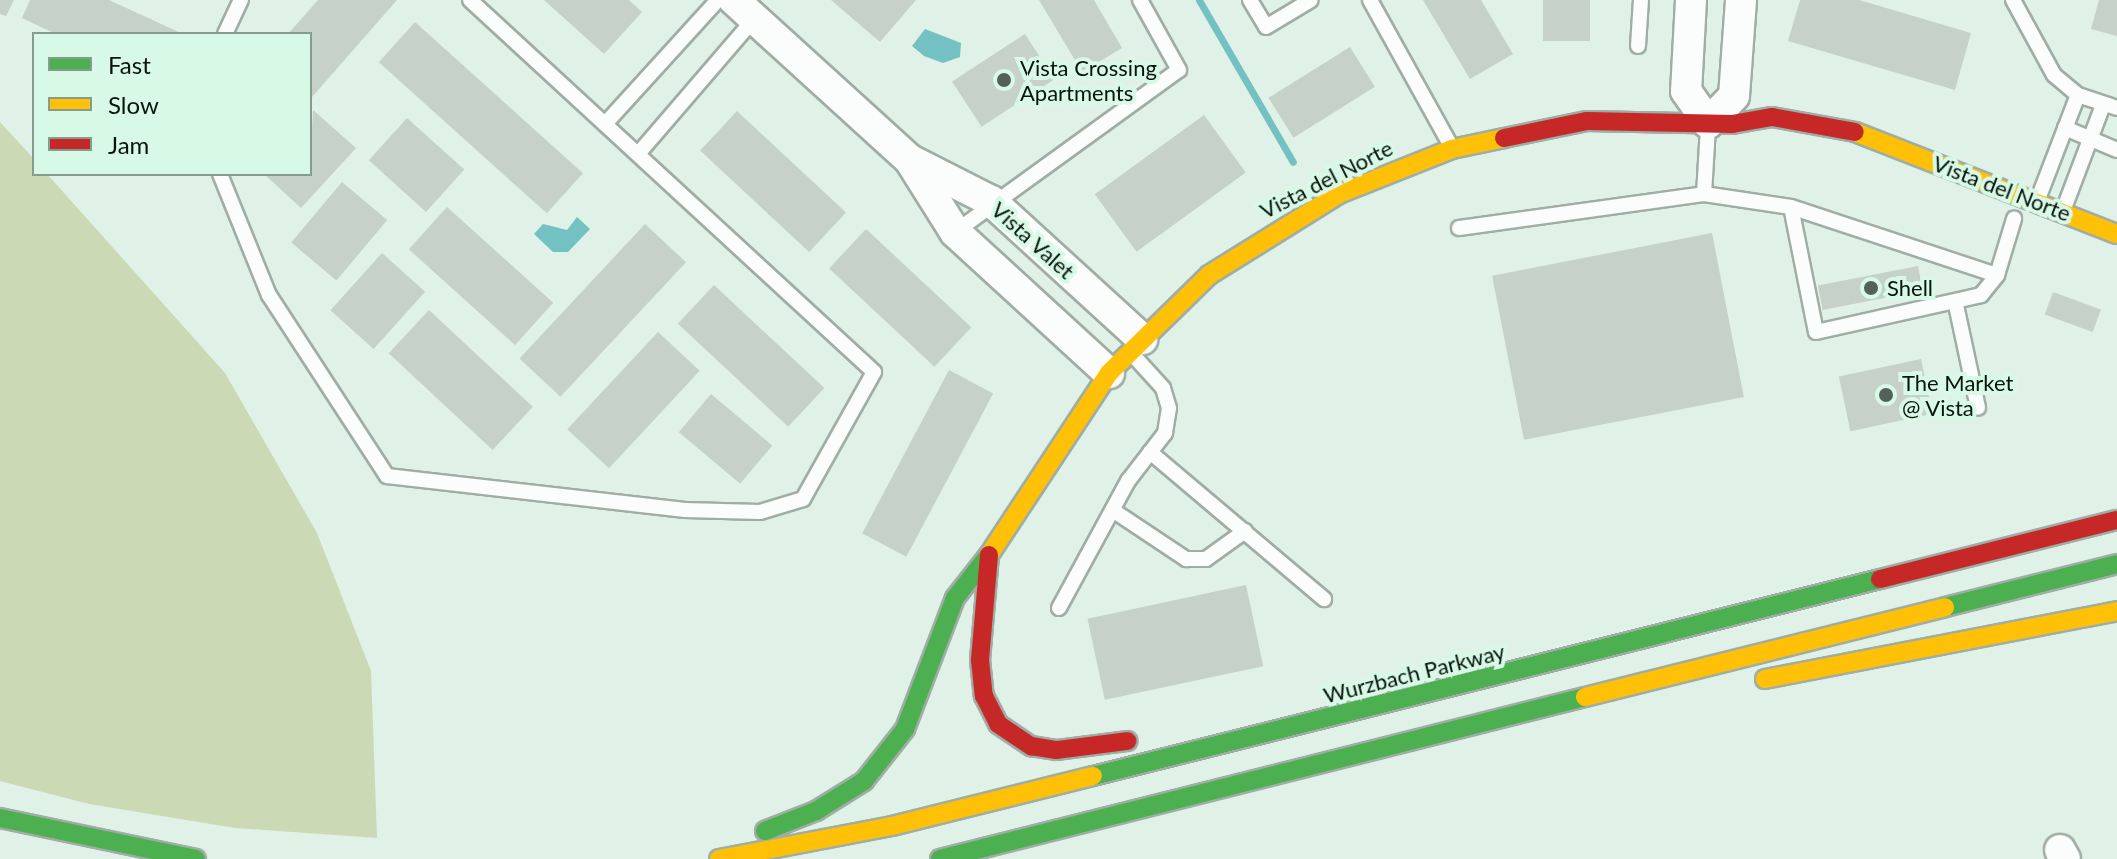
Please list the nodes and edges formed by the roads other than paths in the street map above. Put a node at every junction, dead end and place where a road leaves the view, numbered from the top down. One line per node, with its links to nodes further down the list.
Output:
1 (470, 0): 18 (lane)
2 (718, 0): 18 (lane)
3 (1140, 0): 28 (lane)
4 (1250, 0): 5 (lane)
5 (1311, 0)
6 (1370, 0): 22 (lane)
7 (1641, 0): 14 (lane)
8 (1691, 0): 17 (street)
9 (1741, 0): 17 (street)
10 (2013, 0): 15 (lane)
11 (233, 2): 13 (lane)
12 (744, 9): 24 (lane); 25 (street, Vista Valet)
13 (226, 32)
14 (1638, 46)
15 (2078, 95): 16 (lane); 19 (lane)
16 (2110, 107): 21 (lane)
17 (1720, 123): 20 (main road, Vista del Norte); 22 (main road, Vista del Norte); 27 (lane); 29 (main road, Vista del Norte)
18 (605, 124): 24 (lane)
19 (2065, 128): 21 (lane); 29 (lane)
20 (1755, 137)
21 (2090, 139): 23 (lane); 31 (lane)
22 (1452, 149): 38 (main road, Vista del Norte)
23 (2117, 150)
24 (638, 154): 26 (lane)
25 (910, 160): 28 (street, Vista Valet); 34 (street, Vista Valet)
26 (221, 176)
27 (1704, 194): 30 (lane); 33 (lane)
28 (991, 201): 34 (lane); 38 (street, Vista Valet)
29 (2037, 201): 31 (main road, Vista del Norte)
30 (1791, 207): 36 (lane); 37 (lane)
31 (2062, 211): 35 (main road, Vista del Norte)
32 (2014, 219): 36 (lane)
33 (1459, 228)
34 (955, 232): 39 (street, Vista Valet)
35 (2117, 234)
36 (1997, 275): 37 (lane)
37 (1956, 305): 40 (lane)
38 (1136, 345): 39 (main road, Vista del Norte); 41 (lane)
39 (1109, 373): 45 (main road, Vista del Norte)
40 (1978, 408)
41 (1150, 452): 42 (lane); 44 (lane)
42 (1114, 511): 44 (lane); 48 (lane)
43 (2117, 520): 50 (main road, Wurzbach Parkway)
44 (1245, 531): 47 (lane)
45 (989, 555): 55 (main road); 58 (main road, Vista del Norte)
46 (2117, 564): 54 (main road)
47 (1324, 599)
48 (1059, 608)
49 (2117, 611): 51 (main road)
50 (1620, 648): 53 (main road); 59 (main road, Wurzbach Parkway)
51 (1751, 681)
52 (1705, 688): 54 (main road)
53 (1314, 699)
54 (1505, 719): 60 (main road)
55 (1149, 736)
56 (0, 818): 57 (main road)
57 (196, 859)
58 (694, 859)
59 (719, 859)
60 (940, 859)

